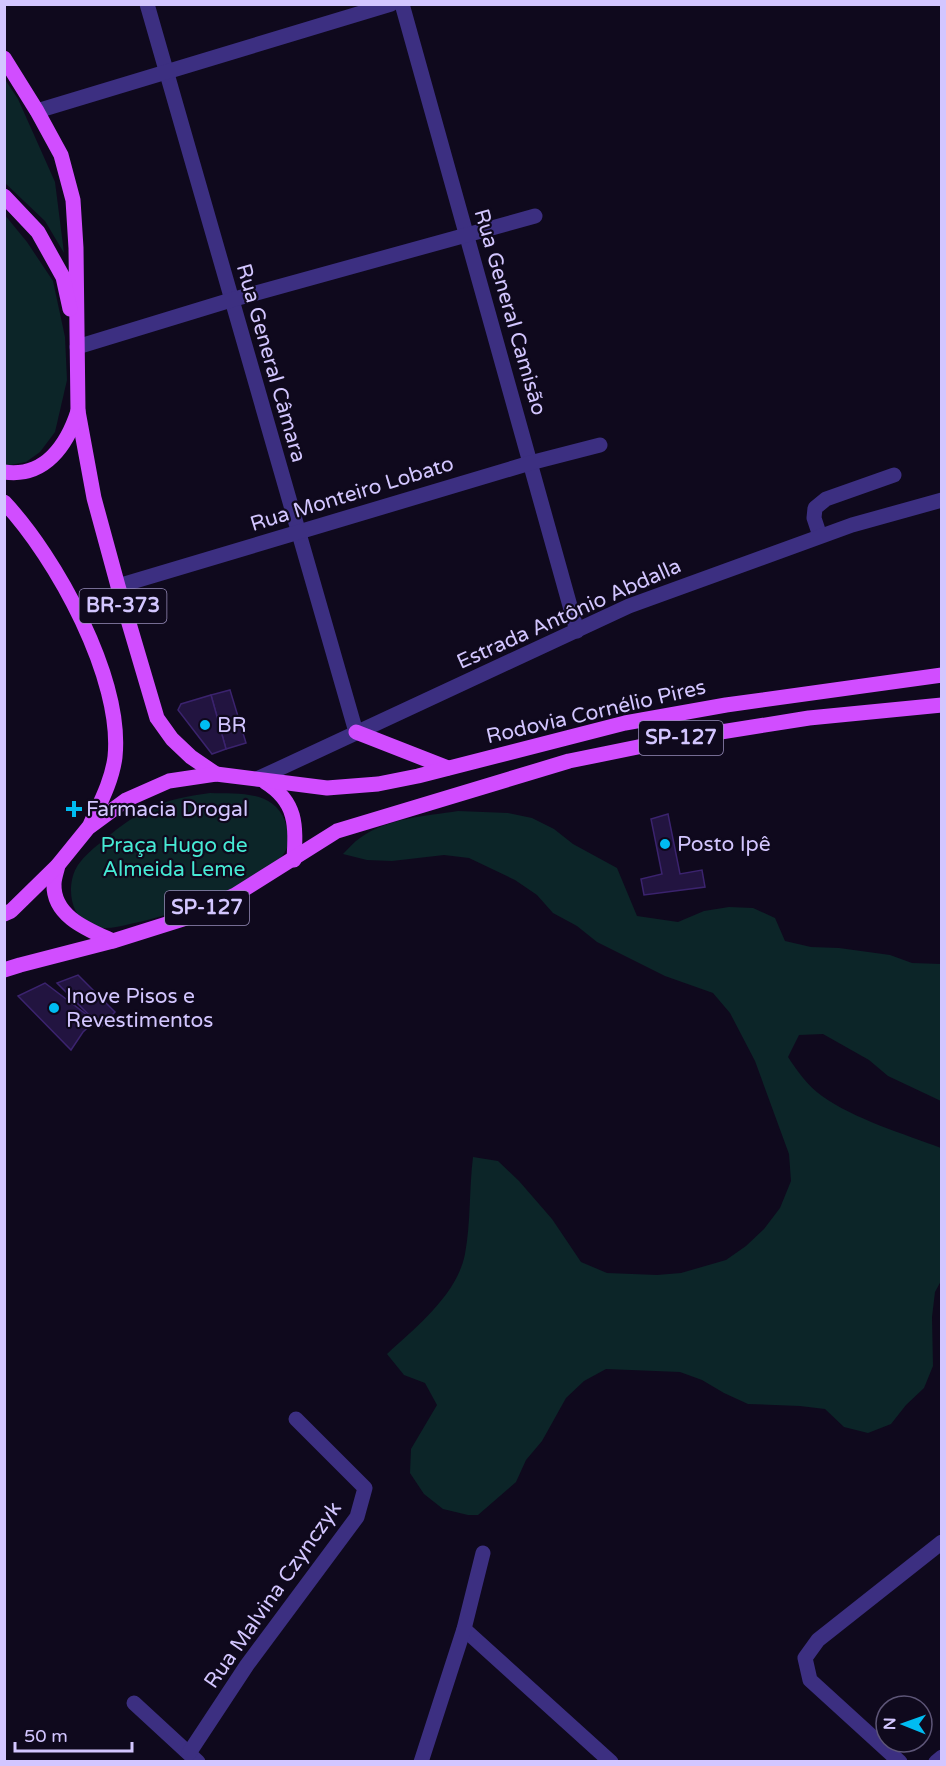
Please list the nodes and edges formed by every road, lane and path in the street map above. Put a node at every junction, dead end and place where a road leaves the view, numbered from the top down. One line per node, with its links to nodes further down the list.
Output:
1 (147, 4): 5 (street, Rua General Câmara)
2 (391, 4): 5 (street)
3 (402, 4): 9 (street, Rua General Camisão)
4 (4, 58): 6 (main road)
5 (166, 72): 6 (street); 10 (street, Rua General Câmara)
6 (37, 111): 11 (main road)
7 (4, 196): 11 (main road, BR-373)
8 (535, 216): 9 (street)
9 (466, 234): 10 (street); 14 (street, Rua General Camisão)
10 (231, 300): 11 (street); 19 (street, Rua General Câmara)
11 (76, 341): 12 (main road, BR-373)
12 (78, 411): 15 (main road); 21 (main road, BR-373)
13 (600, 445): 14 (street, Rua Monteiro Lobato)
14 (530, 463): 19 (street, Rua Monteiro Lobato); 22 (street, Rua General Camisão)
15 (4, 472)
16 (894, 475): 20 (street)
17 (942, 500): 20 (street, Estrada Antônio Abdalla)
18 (4, 501): 29 (main road, BR-373)
19 (298, 533): 21 (street, Rua Monteiro Lobato); 25 (street, Rua General Câmara)
20 (820, 537): 22 (street, Estrada Antônio Abdalla)
21 (118, 586): 27 (main road, BR-373)
22 (577, 631): 25 (street, Estrada Antônio Abdalla)
23 (942, 675): 26 (main road, Rodovia Cornélio Pires / SP-127)
24 (942, 705): 30 (main road, Rodovia Cornélio Pires / SP-127)
25 (356, 732): 26 (main road); 28 (street, Estrada Antônio Abdalla)
26 (448, 768): 28 (main road, Rodovia Cornélio Pires / SP-127)
27 (216, 774): 28 (main road, SP-127); 29 (main road, SP-127)
28 (259, 780): 30 (main road)
29 (88, 828): 31 (main road, SP-127)
30 (294, 860): 33 (main road, SP-127)
31 (58, 865): 32 (main road, SP-127); 33 (main road)
32 (4, 914)
33 (113, 941): 34 (main road, SP-127)
34 (4, 970)
35 (296, 1419): 40 (street, Rua Malvina Czynczyk)
36 (942, 1542): 44 (street)
37 (483, 1553): 38 (street)
38 (464, 1629): 42 (street); 43 (street)
39 (134, 1703): 40 (street)
40 (193, 1757)
41 (942, 1757): 45 (street)
42 (421, 1761)
43 (611, 1761)
44 (900, 1761)
45 (936, 1761)

